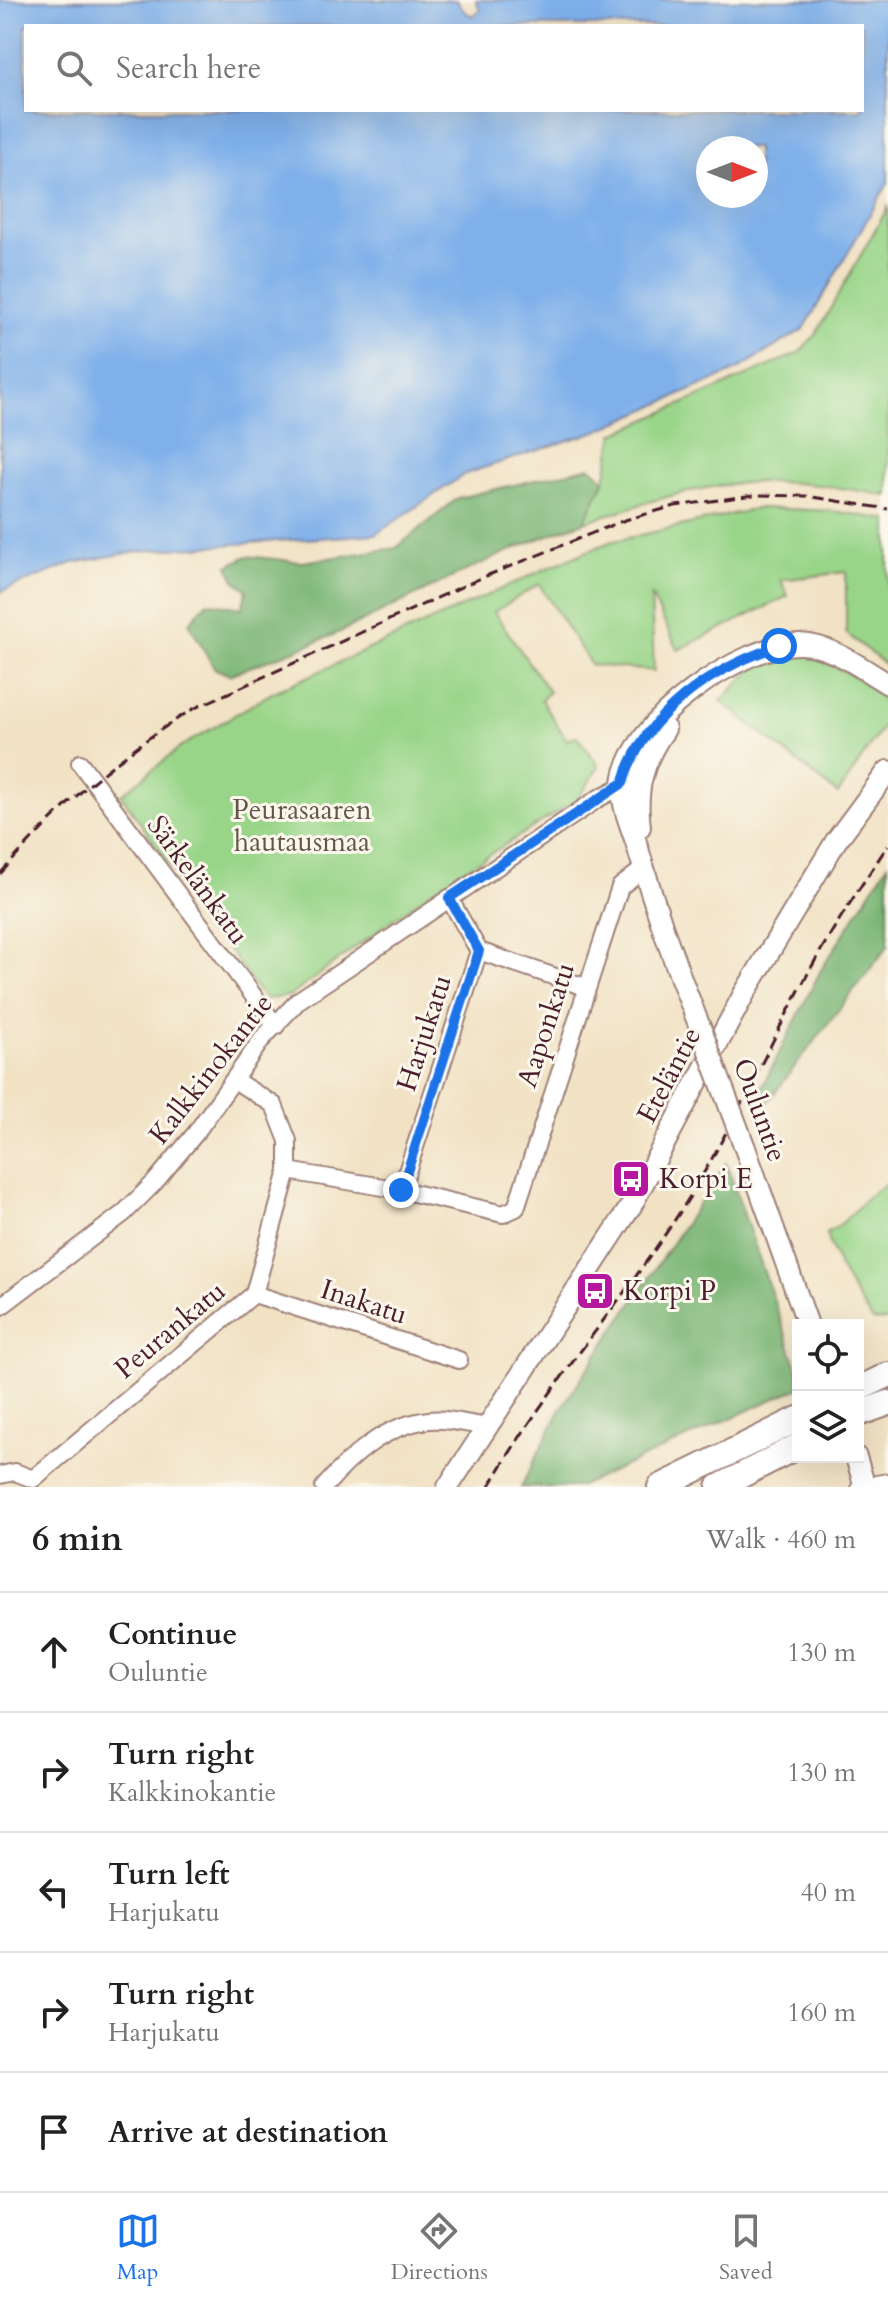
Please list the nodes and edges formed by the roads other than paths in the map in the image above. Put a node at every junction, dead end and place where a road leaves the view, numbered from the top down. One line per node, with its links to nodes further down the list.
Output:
1 (888, 684): 4 (main road, Ouluntie)
2 (80, 763): 9 (street, Särkelänkatu)
3 (888, 771): 22 (main road, Eteläntie)
4 (631, 782): 5 (main road, Ouluntie); 6 (street, Kalkkinokantie)
5 (643, 869): 8 (street, Aaponkatu); 15 (main road, Ouluntie, bridge)
6 (449, 898): 7 (street, Harjukatu); 9 (street, Kalkkinokantie)
7 (479, 951): 8 (street); 12 (street, Harjukatu)
8 (585, 987): 12 (street, Aaponkatu)
9 (276, 1026): 10 (street, Kalkkinokantie)
10 (234, 1080): 11 (street, Peurankatu); 14 (street, Kalkkinokantie)
11 (288, 1171): 12 (street); 13 (street, Peurankatu)
12 (401, 1190)
13 (254, 1294): 16 (street, Inakatu); 27 (street, Peurankatu)
14 (0, 1307)
15 (806, 1319)
16 (459, 1360)
17 (888, 1375): 18 (highway)
18 (864, 1386)
19 (888, 1403): 20 (highway)
20 (864, 1412)
21 (792, 1422): 31 (highway)
22 (487, 1427): 29 (street); 30 (main road, Eteläntie)
23 (792, 1449): 32 (highway)
24 (857, 1463): 28 (main road)
25 (0, 1475): 27 (street, Peurankatu)
26 (888, 1482): 28 (street)
27 (36, 1483)
28 (863, 1486)
29 (324, 1487)
30 (448, 1487)
31 (660, 1487)
32 (719, 1487)

